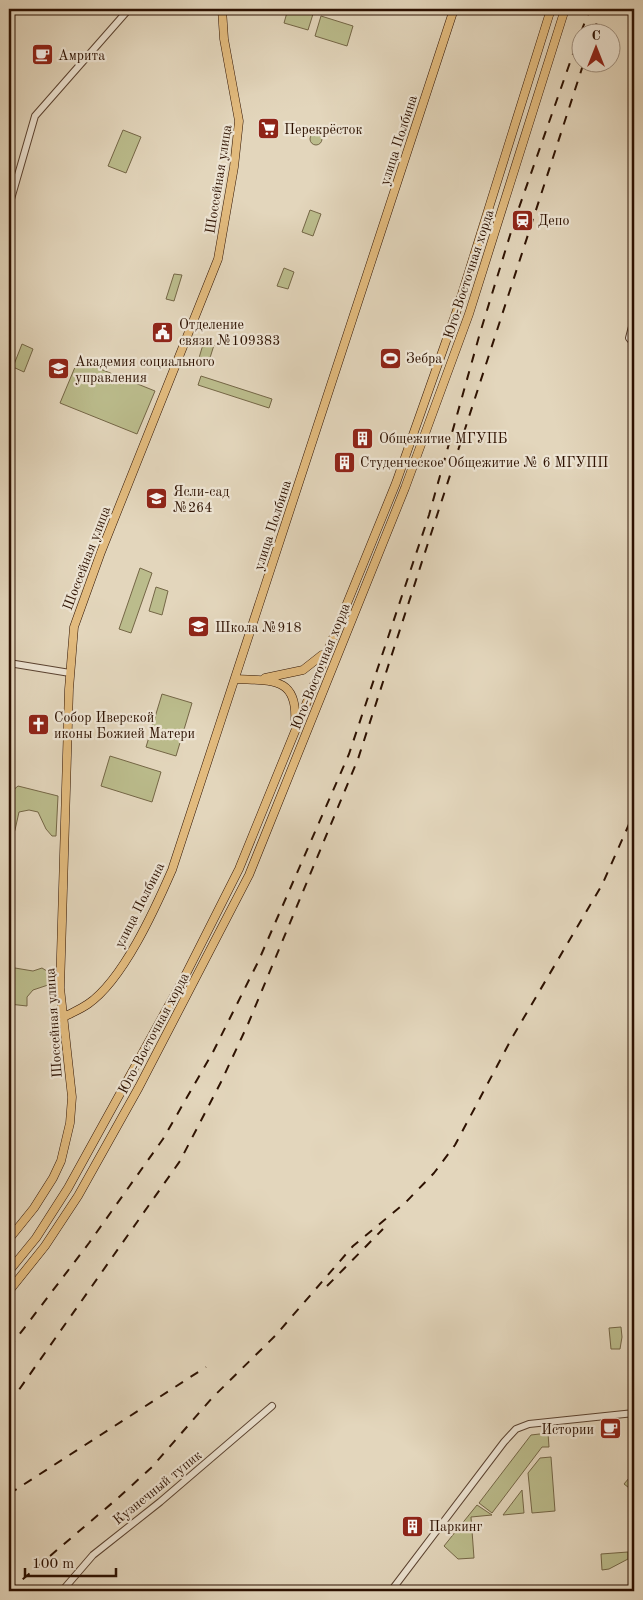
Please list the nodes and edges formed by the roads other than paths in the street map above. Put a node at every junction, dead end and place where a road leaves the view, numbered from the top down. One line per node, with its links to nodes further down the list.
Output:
1 (129, 9): 6 (street)
2 (222, 9): 11 (main road, Шоссейная улица)
3 (454, 9): 12 (main road, улица Полбина)
4 (551, 9): 9 (main road, Юго-Восточная хорда)
5 (564, 9): 18 (main road, Юго-Восточная хорда)
6 (9, 206)
7 (634, 319): 8 (street)
8 (634, 344)
9 (330, 644): 13 (main road); 14 (main road, Юго-Восточная хорда)
10 (9, 663): 11 (street)
11 (70, 673): 15 (main road, Шоссейная улица)
12 (236, 679): 13 (main road); 15 (main road, улица Полбина)
13 (251, 680): 14 (main road)
14 (295, 729): 17 (main road, Юго-Восточная хорда)
15 (64, 1017): 16 (main road, Шоссейная улица)
16 (9, 1240)
17 (9, 1271)
18 (9, 1291)
19 (272, 1406): 21 (street, Кузнечный тупик)
20 (634, 1414): 22 (street)
21 (62, 1591)
22 (391, 1591)

